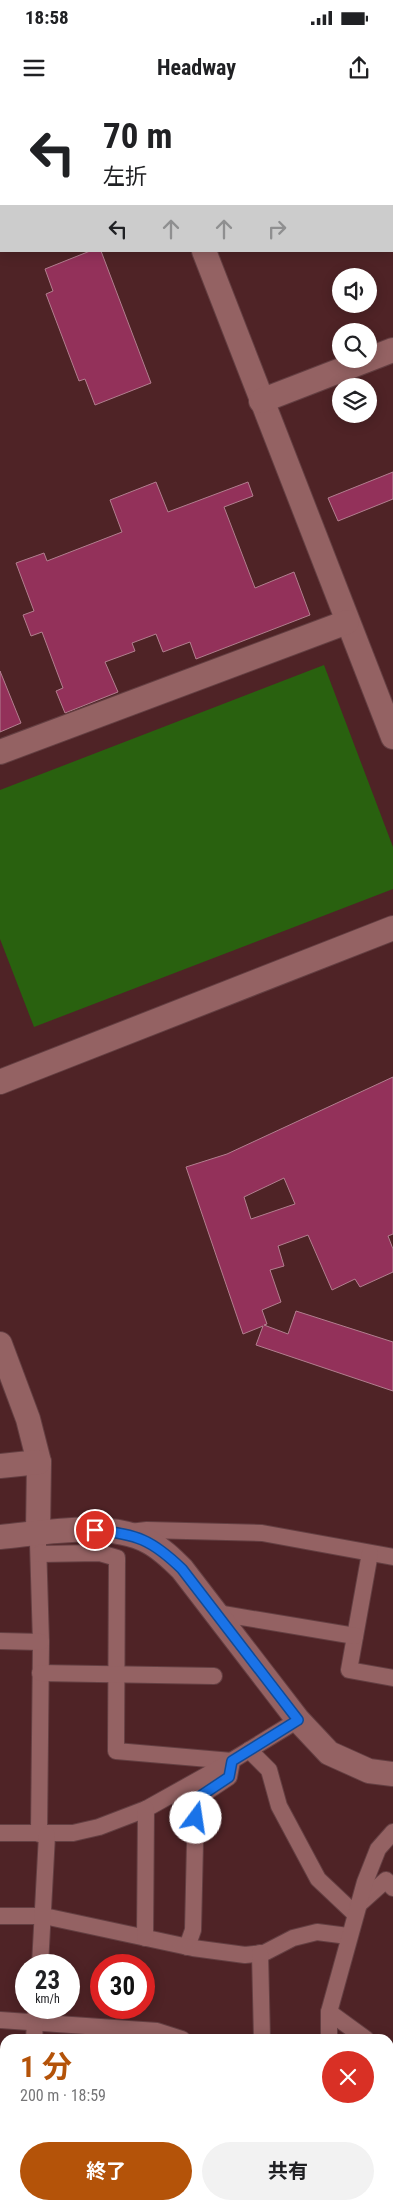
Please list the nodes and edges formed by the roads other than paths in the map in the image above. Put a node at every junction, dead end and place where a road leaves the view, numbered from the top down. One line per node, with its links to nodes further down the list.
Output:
1 (204, 252): 3 (street)
2 (393, 350): 3 (street)
3 (261, 401): 4 (street)
4 (347, 622): 5 (street); 6 (street)
5 (393, 737)
6 (0, 752)
7 (393, 928): 8 (street)
8 (0, 1082)
9 (0, 1344): 10 (street)
10 (39, 1462): 11 (street); 14 (street)
11 (0, 1466)
12 (126, 1533): 14 (street); 15 (street); 17 (street)
13 (0, 1537): 14 (street)
14 (38, 1543): 20 (street); 22 (street)
15 (370, 1553): 16 (street); 18 (street)
16 (393, 1557)
17 (217, 1613): 18 (street); 25 (street)
18 (355, 1636): 24 (street)
19 (0, 1641): 20 (street)
20 (40, 1642): 21 (street)
21 (40, 1673): 22 (street); 32 (street)
22 (116, 1674): 23 (street); 27 (street)
23 (214, 1676)
24 (393, 1678)
25 (298, 1720): 26 (street); 28 (street)
26 (249, 1750): 27 (street); 34 (street)
27 (232, 1761): 29 (street); 39 (street)
28 (393, 1774)
29 (146, 1808): 32 (street); 38 (street)
30 (393, 1832): 34 (street)
31 (0, 1833): 32 (street)
32 (43, 1834): 36 (street)
33 (391, 1880): 34 (street)
34 (356, 1910): 37 (street)
35 (0, 1916): 36 (street)
36 (44, 1916): 38 (street); 41 (street)
37 (348, 1936): 40 (street); 42 (street)
38 (145, 1938): 39 (street)
39 (187, 1947): 40 (street)
40 (260, 1953): 50 (street)
41 (41, 1954)
42 (329, 2012): 51 (street); 52 (street)
43 (15, 2018): 46 (street)
44 (36, 2019): 47 (street)
45 (54, 2019): 48 (street)
46 (0, 2020)
47 (34, 2034)
48 (122, 2034): 49 (street)
49 (166, 2034)
50 (262, 2034)
51 (329, 2034)
52 (359, 2034)

